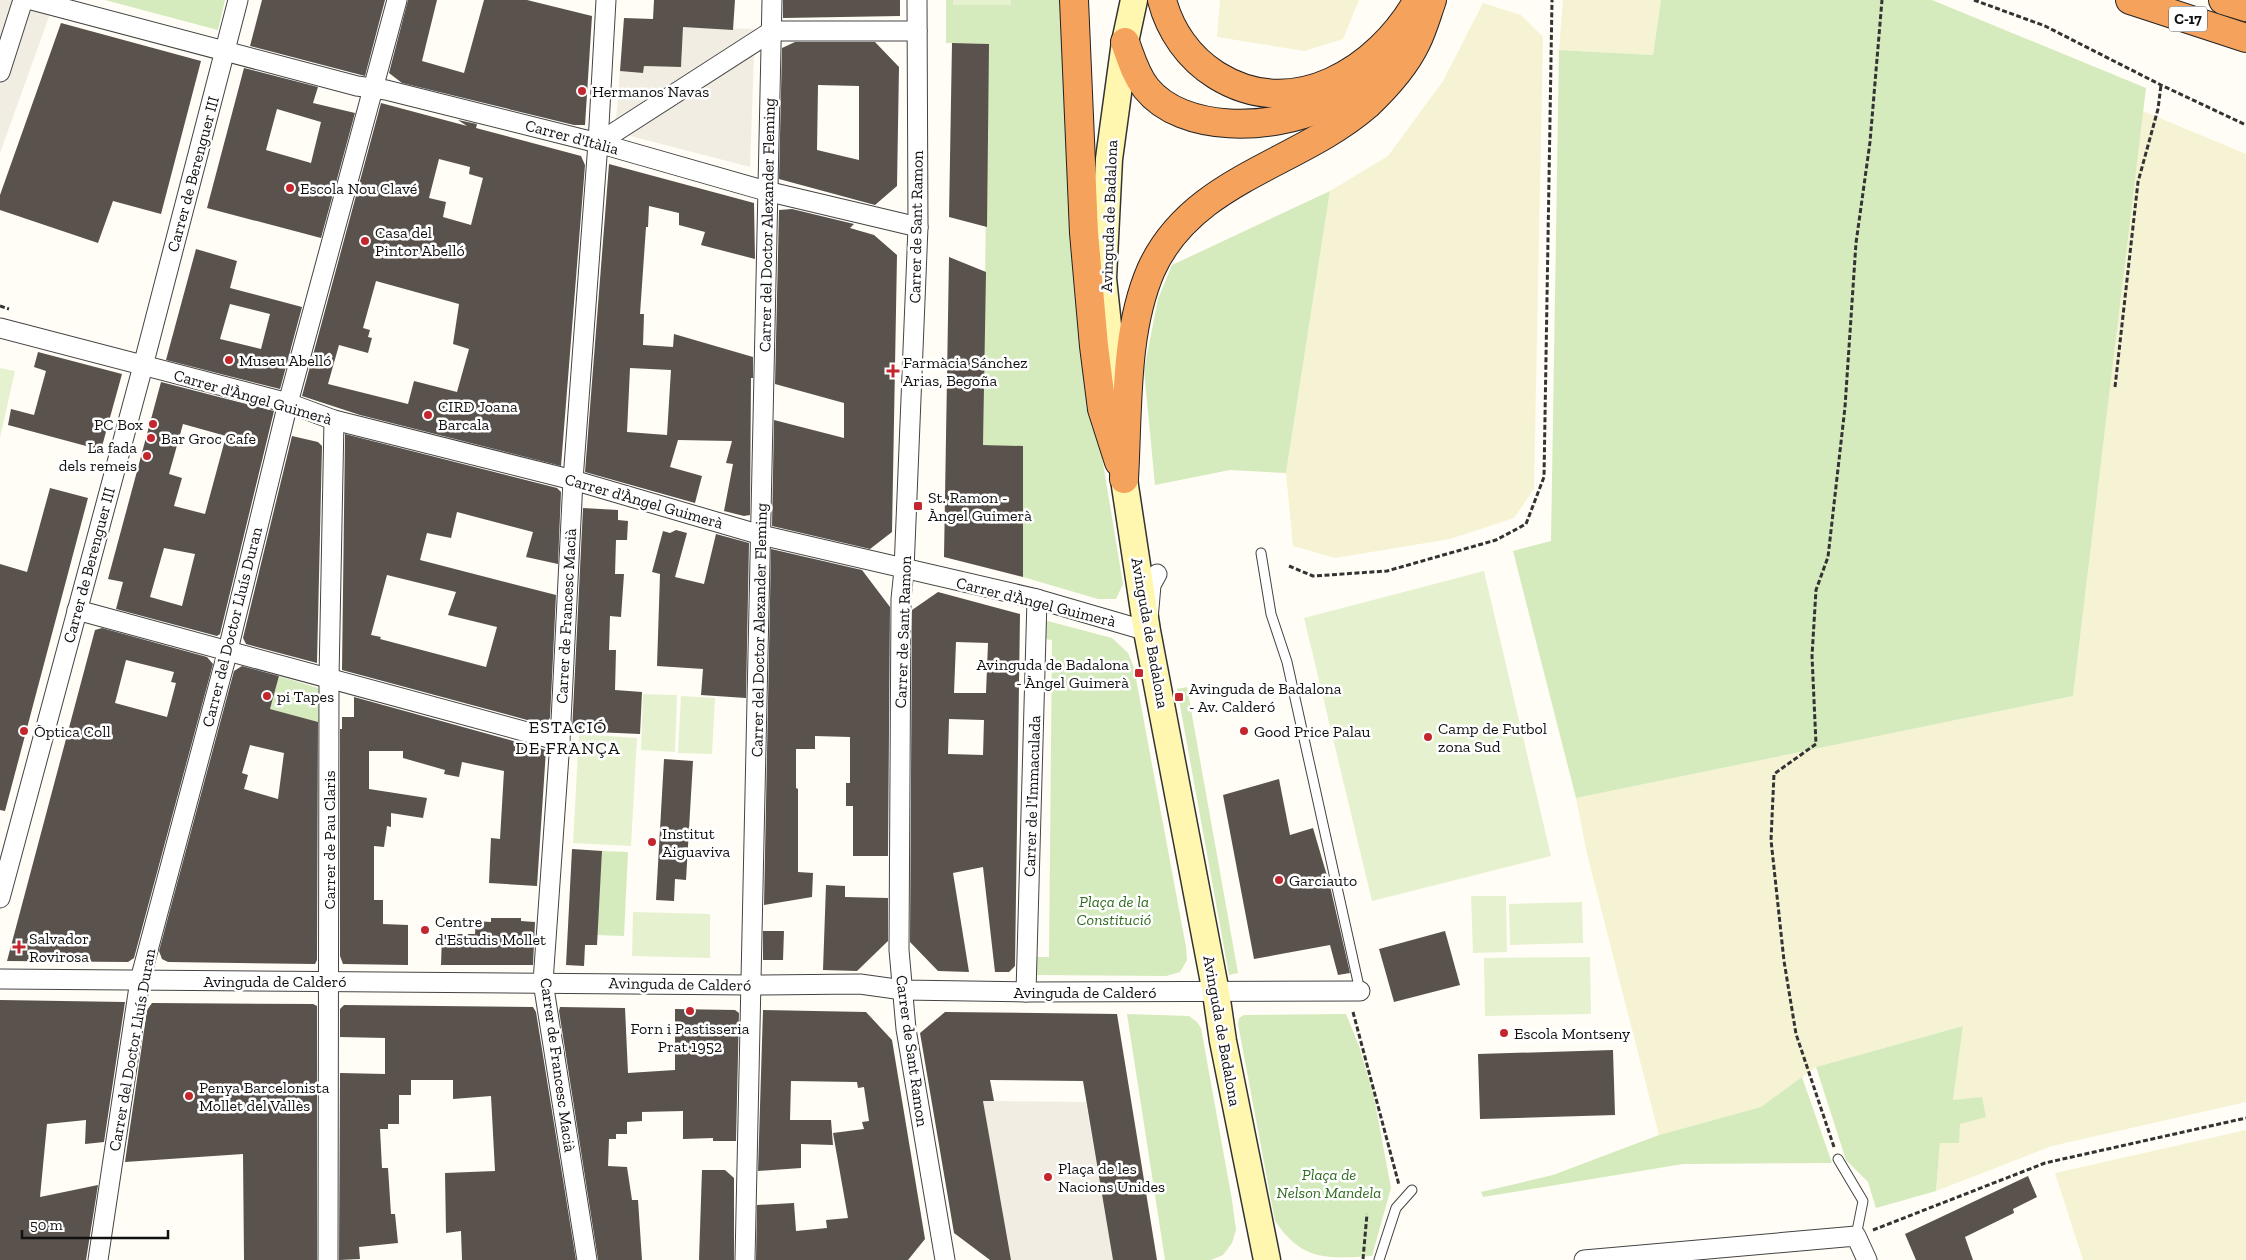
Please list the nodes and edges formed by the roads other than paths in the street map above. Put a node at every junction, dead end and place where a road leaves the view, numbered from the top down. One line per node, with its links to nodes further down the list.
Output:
1 (24, 0): 22 (street)
2 (32, 0): 21 (street, Carrer d'Itàlia)
3 (238, 0): 21 (street, Carrer de Berenguer III)
4 (397, 0): 23 (street, Carrer del Doctor Lluís Duran)
5 (606, 0): 24 (street, Carrer de Francesc Macià)
6 (772, 0): 17 (street, Carrer del Doctor Alexander Fleming)
7 (917, 0): 18 (street, Carrer de Sant Ramon)
8 (1074, 0): 31 (highway)
9 (1134, 0): 20 (street, Avinguda de Badalona)
10 (1162, 0): 11 (highway)
11 (1427, 0): 20 (highway); 31 (highway)
12 (2118, 0): 16 (highway)
13 (2130, 0): 16 (highway, C-17)
14 (2223, 0): 15 (highway, C-17)
15 (2246, 8)
16 (2173, 14): 19 (highway, C-17)
17 (772, 31): 18 (street); 24 (street); 25 (street, Carrer del Doctor Alexander Fleming)
18 (917, 31): 26 (street, Carrer de Sant Ramon)
19 (2246, 38)
20 (1125, 42): 31 (street, Avinguda de Badalona)
21 (224, 51): 23 (street, Carrer d'Itàlia); 28 (street, Carrer de Berenguer III)
22 (0, 72)
23 (374, 88): 24 (street, Carrer d'Itàlia); 29 (street, Carrer del Doctor Lluís Duran)
24 (598, 143): 25 (street, Carrer d'Itàlia); 32 (street, Carrer de Francesc Macià)
25 (766, 191): 26 (street, Carrer d'Itàlia); 33 (street, Carrer del Doctor Alexander Fleming)
26 (918, 227): 35 (street, Carrer de Sant Ramon)
27 (0, 328): 28 (street, Carrer d'Àngel Guimerà)
28 (143, 366): 29 (street, Carrer d'Àngel Guimerà); 38 (street, Carrer de Berenguer III)
29 (288, 403): 30 (street, Carrer d'Àngel Guimerà); 40 (street, Carrer del Doctor Lluís Duran)
30 (334, 420): 32 (street, Carrer d'Àngel Guimerà); 41 (street, Carrer de Pau Claris)
31 (1124, 479): 39 (street, Avinguda de Badalona)
32 (573, 480): 33 (street, Carrer d'Àngel Guimerà); 42 (street, Carrer de Francesc Macià)
33 (761, 535): 35 (street, Carrer d'Àngel Guimerà); 48 (street, Carrer del Doctor Alexander Fleming)
34 (1261, 553): 50 (lane)
35 (904, 570): 37 (street, Carrer d'Àngel Guimerà); 49 (street, Carrer de Sant Ramon)
36 (1157, 574): 39 (street)
37 (1038, 600): 39 (street, Carrer d'Àngel Guimerà); 51 (street, Carrer de l'Immaculada)
38 (77, 610): 40 (street); 43 (street, Carrer de Berenguer III)
39 (1147, 630): 52 (street, Avinguda de Badalona)
40 (228, 650): 41 (street); 45 (street, Carrer del Doctor Lluís Duran)
41 (329, 678): 42 (street); 46 (street, Carrer de Pau Claris)
42 (560, 741): 47 (street, Carrer de Francesc Macià)
43 (0, 898)
44 (0, 979): 45 (street, Avinguda de Calderó)
45 (140, 980): 46 (street, Avinguda de Calderó); 57 (street, Carrer del Doctor Lluís Duran)
46 (329, 981): 47 (street, Avinguda de Calderó); 58 (street, Carrer de Pau Claris)
47 (544, 982): 48 (street, Avinguda de Calderó); 59 (street, Carrer de Francesc Macià)
48 (751, 985): 49 (street, Avinguda de Calderó); 60 (street, Carrer del Doctor Alexander Fleming)
49 (903, 990): 51 (street, Avinguda de Calderó); 61 (street, Carrer de Sant Ramon)
50 (1360, 991): 52 (street, Avinguda de Calderó)
51 (1026, 992): 52 (street, Avinguda de Calderó)
52 (1216, 993): 62 (street, Avinguda de Badalona)
53 (1838, 1158): 55 (lane)
54 (1412, 1190): 63 (lane)
55 (1862, 1234): 56 (street); 65 (street)
56 (1639, 1258): 64 (street)
57 (98, 1260)
58 (328, 1260)
59 (587, 1260)
60 (745, 1260)
61 (945, 1260)
62 (1267, 1260)
63 (1379, 1260)
64 (1584, 1260)
65 (1867, 1260)

